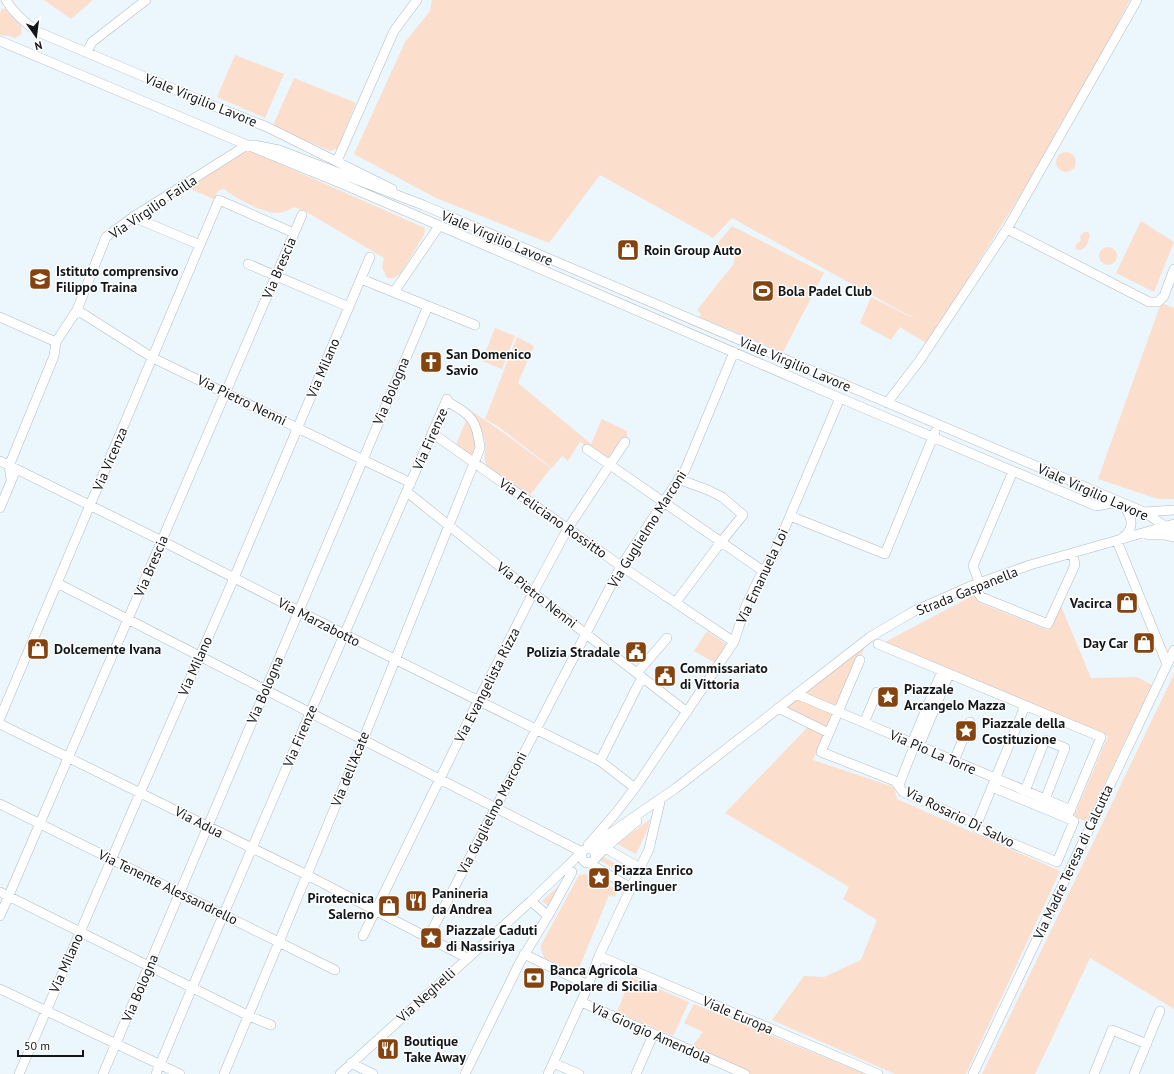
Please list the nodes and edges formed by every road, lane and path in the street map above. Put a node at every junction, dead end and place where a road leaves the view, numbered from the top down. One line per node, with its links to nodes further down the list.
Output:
1 (6, 0): 6 (street, Viale Virgilio Lavore)
2 (146, 0): 6 (street)
3 (417, 0): 8 (street)
4 (1137, 0): 13 (street)
5 (0, 41): 7 (street, Viale Virgilio Lavore)
6 (87, 52): 8 (street, Viale Virgilio Lavore)
7 (247, 145): 9 (street, Viale Virgilio Lavore); 11 (street, Via Virgilio Failla); 12 (street)
8 (336, 161): 9 (street, Viale Virgilio Lavore)
9 (423, 206): 27 (street, Viale Virgilio Lavore)
10 (302, 215): 14 (street, Via Brescia)
11 (133, 217): 15 (street); 24 (street, Via Virgilio Failla)
12 (439, 226): 21 (street); 29 (street)
13 (1007, 229): 18 (street); 35 (street)
14 (294, 233): 15 (street, Via Vicenza); 19 (street, Via Brescia)
15 (200, 245): 31 (street, Via Vicenza)
16 (370, 257): 20 (street, Via Milano)
17 (248, 264): 19 (street)
18 (1174, 269)
19 (276, 276): 23 (street); 32 (street, Via Brescia)
20 (361, 279): 21 (street); 23 (street, Via Milano)
21 (394, 292): 22 (street)
22 (428, 306): 26 (street); 42 (street, Via Bologna)
23 (349, 307): 37 (street, Via Milano)
24 (77, 310): 28 (street, Via Virgilio Failla); 31 (street, Via Pietro Nenni)
25 (0, 318): 28 (street)
26 (475, 325)
27 (726, 335): 29 (street); 35 (street, Viale Virgilio Lavore)
28 (56, 342): 46 (street, Via Virgilio Failla)
29 (721, 346): 30 (street)
30 (734, 352): 33 (street); 48 (street, Via Guglielmo Marconi)
31 (153, 358): 32 (street, Via Pietro Nenni); 53 (street, Via Vicenza)
32 (225, 393): 37 (street, Via Pietro Nenni); 64 (street, Via Brescia)
33 (840, 398): 39 (street); 57 (street, Via Emanuela Loi)
34 (447, 400): 38 (street, Via Firenze); 44 (street, Via dell'Acate)
35 (887, 403): 36 (street, Viale Virgilio Lavore)
36 (938, 425): 39 (street); 52 (street, Viale Virgilio Lavore)
37 (298, 427): 42 (street, Via Pietro Nenni); 70 (street, Via Milano)
38 (432, 433): 44 (street, Via Feliciano Rossitto); 49 (street, Via Firenze)
39 (933, 437): 47 (street); 57 (street)
40 (625, 442): 45 (street, Via Evangelista Rizza)
41 (587, 449): 45 (street)
42 (362, 460): 49 (street, Via Pietro Nenni); 75 (street, Via Bologna)
43 (0, 461): 46 (street, Via Marzabotto)
44 (475, 464): 58 (street, Via dell'Acate); 60 (street, Via Feliciano Rossitto)
45 (610, 465): 51 (street); 60 (street, Via Evangelista Rizza)
46 (13, 467): 53 (street, Via Marzabotto); 54 (street)
47 (1013, 471): 52 (street); 72 (street)
48 (678, 479): 51 (street, Via Guglielmo Marconi); 66 (street)
49 (411, 483): 50 (street, Via Firenze)
50 (407, 492): 58 (street, Via Pietro Nenni); 78 (street, Via Firenze)
51 (663, 502): 66 (street); 68 (street, Via Guglielmo Marconi)
52 (1119, 502): 56 (street, Viale Virgilio Lavore); 65 (street)
53 (90, 505): 64 (street, Via Marzabotto); 71 (street, Via Vicenza)
54 (0, 508)
55 (1174, 510): 56 (street)
56 (1144, 512): 59 (street, Viale Virgilio Lavore)
57 (790, 516): 69 (street, Via Emanuela Loi)
58 (450, 525): 73 (street, Via Pietro Nenni); 84 (street, Via dell'Acate)
59 (1170, 526): 61 (street, Viale Virgilio Lavore); 62 (street, Strada Gaspanella)
60 (568, 528): 68 (street, Via Feliciano Rossitto); 73 (street, Via Evangelista Rizza)
61 (1174, 532)
62 (1134, 536): 63 (street); 65 (street, Strada Gaspanella)
63 (1174, 537)
64 (162, 541): 70 (street, Via Marzabotto); 76 (street, Via Brescia)
65 (1117, 541): 67 (street, Strada Gaspanella); 86 (street)
66 (721, 542): 69 (street); 74 (street)
67 (1073, 554): 72 (street, Strada Gaspanella); 72 (street)
68 (621, 566): 74 (street, Via Feliciano Rossitto); 77 (street, Via Guglielmo Marconi)
69 (763, 571): 80 (street, Via Emanuela Loi)
70 (234, 578): 75 (street, Via Marzabotto); 83 (street, Via Milano)
71 (57, 583): 76 (street); 98 (street, Via Vicenza)
72 (976, 584): 91 (street, Strada Gaspanella)
73 (533, 593): 77 (street, Via Pietro Nenni); 92 (street, Via Evangelista Rizza)
74 (676, 602): 80 (street, Via Feliciano Rossitto)
75 (298, 611): 78 (street, Via Marzabotto); 89 (street, Via Bologna)
76 (128, 619): 83 (street); 106 (street, Via Brescia)
77 (586, 633): 88 (street, Via Pietro Nenni); 102 (street, Via Guglielmo Marconi)
78 (344, 634): 84 (street, Via Marzabotto); 97 (street, Via Firenze)
79 (667, 638): 88 (street)
80 (734, 642): 95 (street, Via Emanuela Loi)
81 (878, 644): 87 (street)
82 (1174, 650): 86 (street, Via Madre Teresa di Calcutta)
83 (200, 655): 89 (street); 115 (street, Via Milano)
84 (396, 659): 92 (street, Via Marzabotto); 104 (street, Via dell'Acate)
85 (860, 660): 96 (street)
86 (1167, 664): 178 (street, Via Madre Teresa di Calcutta)
87 (945, 672): 93 (street); 105 (street)
88 (639, 675): 95 (street, Via Pietro Nenni); 107 (street)
89 (265, 690): 97 (street); 125 (street, Via Bologna)
90 (877, 692): 100 (street)
91 (796, 694): 94 (street, Strada Gaspanella); 96 (street, Via Pio La Torre)
92 (478, 701): 102 (street, Via Marzabotto); 109 (street, Via Evangelista Rizza)
93 (1022, 704): 110 (street); 121 (street)
94 (778, 708): 103 (street); 113 (street, Strada Gaspanella)
95 (687, 712): 112 (street, Via Emanuela Loi)
96 (838, 712): 100 (street, Via Pio La Torre); 103 (street)
97 (310, 713): 104 (street); 127 (street, Via Firenze)
98 (0, 718)
99 (970, 722): 108 (street)
100 (864, 723): 105 (street, Via Pio La Torre)
101 (0, 724): 106 (street, Via Adua)
102 (536, 730): 107 (street, Via Marzabotto); 120 (street, Via Guglielmo Marconi)
103 (829, 733): 111 (street, Via Rosario Di Salvo)
104 (363, 740): 109 (street); 132 (street, Via dell'Acate)
105 (915, 745): 108 (street, Via Pio La Torre); 111 (street)
106 (68, 758): 115 (street, Via Adua); 123 (street, Via Brescia)
107 (600, 761): 112 (street, Via Marzabotto)
108 (954, 761): 110 (street, Via Pio La Torre)
109 (440, 780): 120 (street); 138 (street, Via Evangelista Rizza)
110 (992, 780): 114 (street, Via Pio La Torre); 119 (street); 124 (street)
111 (899, 785): 124 (street, Via Rosario Di Salvo)
112 (635, 788): 116 (street, Via Emanuela Loi)
113 (676, 788): 117 (street, Strada Gaspanella); 122 (street, Strada Gaspanella)
114 (1025, 791): 119 (street, Via Pio La Torre); 119 (street)
115 (140, 793): 125 (street, Via Adua); 129 (street, Via Milano)
116 (624, 802): 122 (street); 128 (street, Via Emanuela Loi)
117 (660, 802): 126 (street, Strada Gaspanella); 130 (street)
118 (0, 804): 123 (street, Via Tenente Alessandrello)
119 (1044, 804): 121 (street)
120 (495, 808): 128 (street); 144 (street, Via Guglielmo Marconi)
121 (1069, 814): 124 (street, Via Rosario Di Salvo)
122 (635, 816): 128 (street, Strada Gaspanella)
123 (40, 824): 129 (street, Via Tenente Alessandrello); 136 (street, Via Brescia)
124 (976, 826)
125 (207, 827): 127 (street, Via Adua); 135 (street, Via Bologna)
126 (605, 848): 128 (street, Strada Gaspanella); 130 (street)
127 (252, 849): 132 (street, Via Adua); 139 (street, Via Firenze)
128 (588, 854): 131 (street); 133 (street); 137 (street)
129 (112, 860): 135 (street, Via Tenente Alessandrello); 142 (street, Via Milano)
130 (640, 868): 133 (street)
131 (572, 872): 137 (street); 141 (street)
132 (307, 875): 138 (street, Via Adua); 145 (street, Via dell'Acate)
133 (631, 888): 147 (street)
134 (0, 892): 136 (street)
135 (180, 893): 139 (street, Via Tenente Alessandrello); 149 (street, Via Bologna)
136 (9, 896): 140 (street, Via Brescia); 142 (street)
137 (531, 901): 141 (street); 148 (street, Via Neghelli)
138 (375, 911): 143 (street, Via Evangelista Rizza); 144 (street, Via Adua)
139 (223, 915): 145 (street, Via Tenente Alessandrello); 153 (street, Via Firenze)
140 (0, 916)
141 (548, 916): 146 (street)
142 (80, 932): 149 (street); 155 (street, Via Milano)
143 (363, 936)
144 (428, 938): 148 (street, Via Adua)
145 (279, 942): 150 (street, Via Tenente Alessandrello); 157 (street, Via dell'Acate)
146 (524, 954): 151 (street); 172 (street)
147 (599, 956): 151 (street); 177 (street, Viale Europa)
148 (467, 958): 162 (street, Via Neghelli)
149 (149, 966): 153 (street); 160 (street, Via Bologna)
150 (335, 970)
151 (588, 985): 154 (street)
152 (0, 988): 155 (street)
153 (192, 988): 157 (street); 164 (street, Via Firenze)
154 (580, 1002): 159 (street, Via Giorgio Amendola); 163 (street)
155 (46, 1010): 160 (street); 165 (street, Via Milano)
156 (1160, 1012): 161 (street)
157 (249, 1016): 158 (street); 169 (street, Via dell'Acate)
158 (271, 1025)
159 (653, 1035): 175 (street); 176 (street, Via Giorgio Amendola)
160 (116, 1044): 164 (street); 166 (street, Via Bologna)
161 (1146, 1044): 179 (street); 180 (street)
162 (351, 1063): 170 (street, Via Neghelli); 171 (street)
163 (553, 1063): 173 (street); 174 (street)
164 (160, 1064): 167 (street, Via Firenze); 168 (street)
165 (19, 1074)
166 (103, 1074)
167 (156, 1074)
168 (180, 1074)
169 (224, 1074)
170 (340, 1074)
171 (373, 1074)
172 (465, 1074)
173 (548, 1074)
174 (580, 1074)
175 (636, 1074)
176 (745, 1074)
177 (878, 1074)
178 (973, 1074)
179 (1094, 1074)
180 (1134, 1074)

